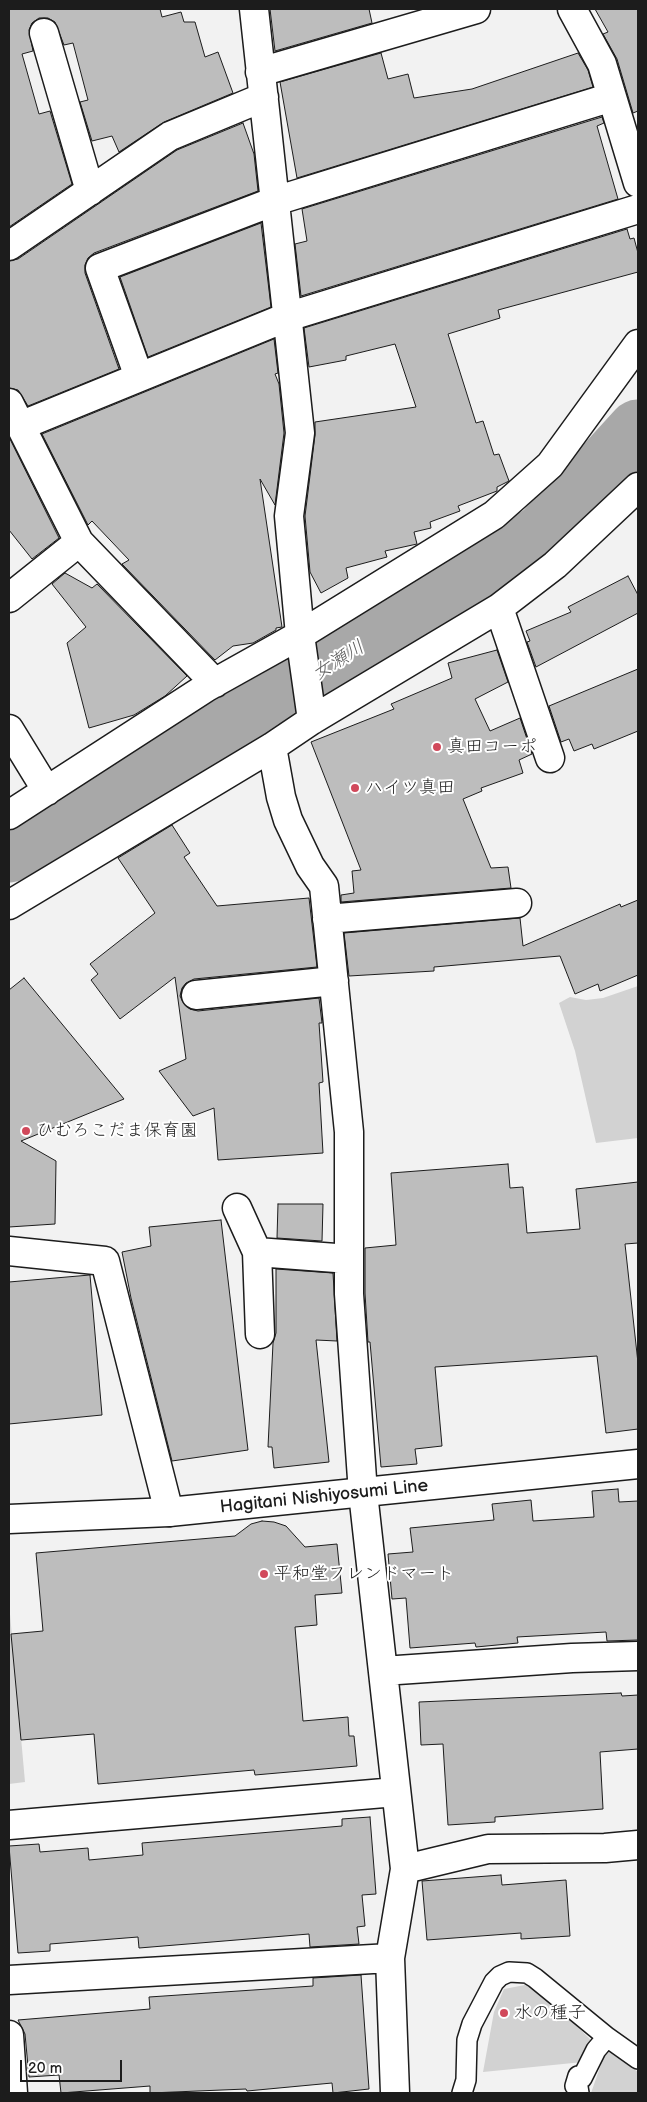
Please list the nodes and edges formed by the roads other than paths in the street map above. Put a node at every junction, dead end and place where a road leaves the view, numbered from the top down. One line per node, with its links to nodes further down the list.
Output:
1 (254, 9): 5 (street)
2 (476, 9): 5 (street)
3 (572, 9): 6 (street)
4 (44, 33): 8 (street)
5 (262, 84): 8 (street); 9 (street)
6 (612, 97): 7 (street); 9 (street)
7 (638, 183)
8 (90, 191): 11 (street)
9 (275, 202): 12 (street); 14 (street)
10 (638, 209): 12 (street)
11 (9, 246)
12 (287, 317): 14 (street); 20 (street)
13 (638, 344): 20 (street)
14 (140, 377): 15 (street)
15 (15, 415): 17 (street)
16 (638, 487): 19 (street)
17 (79, 542): 18 (street); 21 (street)
18 (9, 598)
19 (499, 608): 22 (street); 25 (street)
20 (302, 644): 21 (street); 22 (street)
21 (215, 683): 26 (street)
22 (311, 714): 24 (street)
23 (9, 729): 26 (street)
24 (272, 747): 29 (street); 30 (street)
25 (550, 758)
26 (47, 791): 27 (street)
27 (9, 815)
28 (517, 903): 30 (street)
29 (9, 905)
30 (327, 919): 31 (street)
31 (334, 981): 32 (street); 36 (street)
32 (196, 995)
33 (237, 1208): 35 (street)
34 (9, 1252): 40 (street)
35 (257, 1252): 36 (street); 37 (street)
36 (349, 1259): 39 (street)
37 (260, 1334)
38 (638, 1464): 39 (street, Hagitani Nishiyosumi Line)
39 (363, 1493): 40 (street, Hagitani Nishiyosumi Line); 43 (street)
40 (169, 1512): 41 (street, Hagitani Nishiyosumi Line)
41 (9, 1519)
42 (638, 1656): 43 (street)
43 (383, 1671): 44 (street)
44 (396, 1792): 45 (street); 47 (street)
45 (9, 1825)
46 (638, 1845): 47 (street)
47 (405, 1869): 48 (street)
48 (390, 1958): 49 (street); 55 (street)
49 (9, 1980)
50 (9, 2035): 54 (street)
51 (607, 2038): 52 (lane); 53 (lane); 56 (lane)
52 (638, 2060)
53 (580, 2086)
54 (13, 2093)
55 (395, 2093)
56 (462, 2093)

